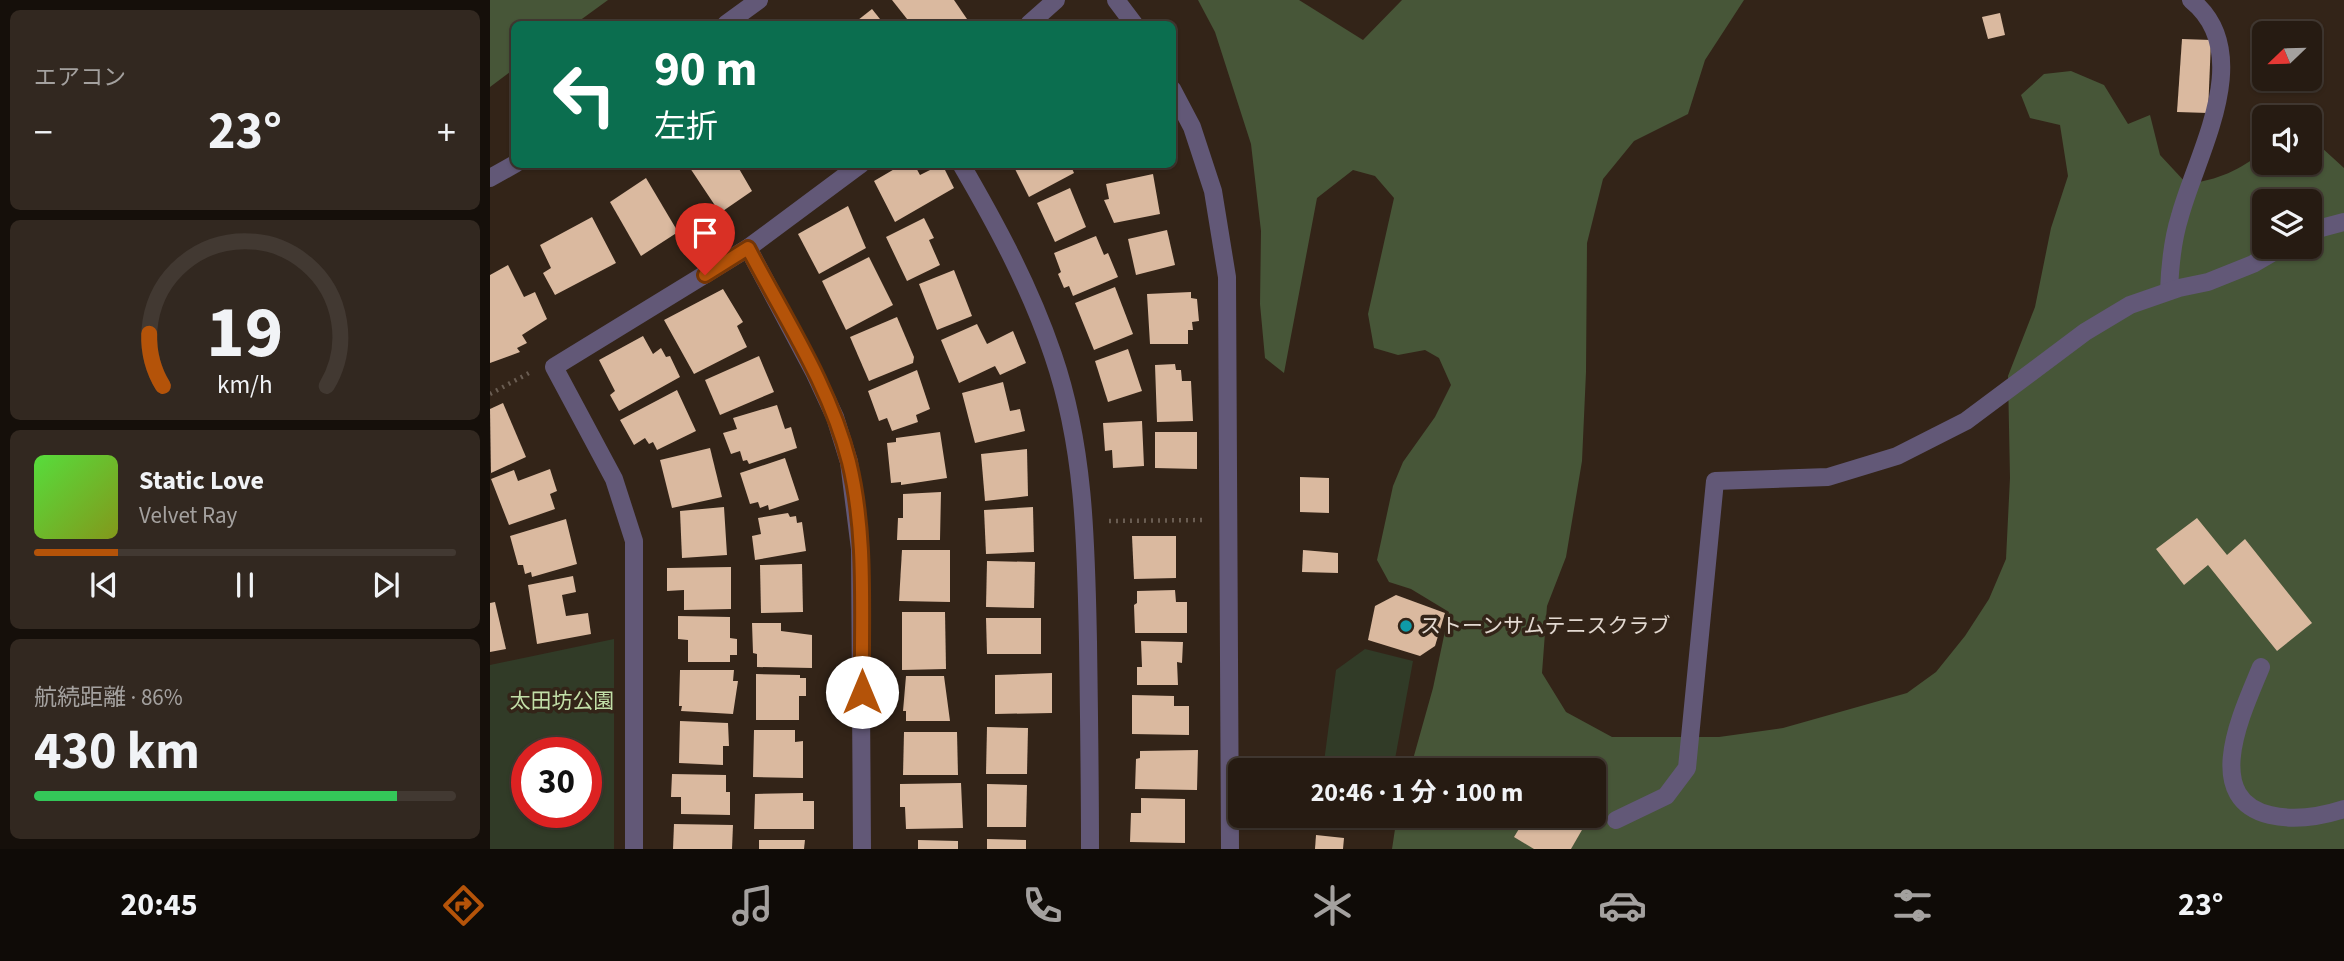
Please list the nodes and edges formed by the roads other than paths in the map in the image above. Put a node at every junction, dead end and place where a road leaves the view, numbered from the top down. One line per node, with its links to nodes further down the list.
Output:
1 (759, 0): 5 (street)
2 (1056, 0): 6 (street)
3 (1116, 0): 7 (street)
4 (2191, 0): 17 (street)
5 (730, 21)
6 (1032, 21)
7 (1132, 21)
8 (1176, 97): 24 (street)
9 (511, 166): 12 (street)
10 (856, 168): 15 (street)
11 (963, 168): 23 (street)
12 (490, 178)
13 (2344, 222): 14 (street)
14 (2322, 228)
15 (748, 248): 21 (street); 22 (street)
16 (2262, 259): 17 (street)
17 (2169, 291): 20 (street)
18 (2261, 667): 19 (street)
19 (2344, 808)
20 (1616, 820)
21 (634, 849)
22 (862, 849)
23 (1090, 849)
24 (1230, 849)

